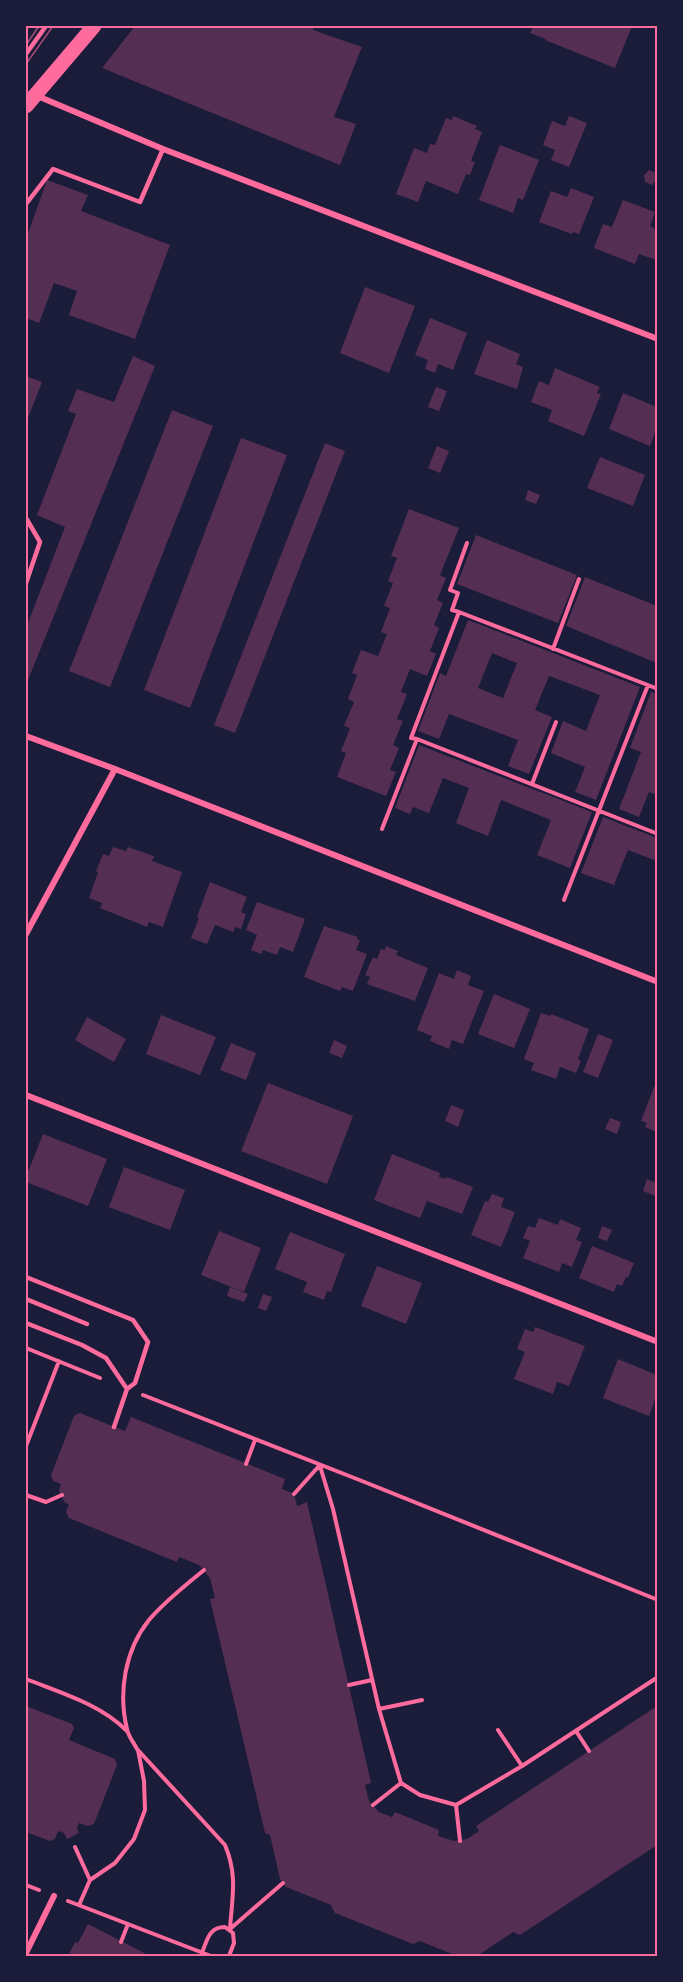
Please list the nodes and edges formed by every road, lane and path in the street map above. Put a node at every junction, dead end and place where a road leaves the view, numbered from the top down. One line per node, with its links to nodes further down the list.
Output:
1 (46, 26): 3 (lane)
2 (94, 26): 4 (main road)
3 (26, 54)
4 (30, 101): 5 (street)
5 (163, 149): 6 (lane); 7 (street)
6 (26, 204)
7 (657, 339)
8 (26, 518): 11 (lane)
9 (467, 543): 12 (path)
10 (579, 579): 13 (path)
11 (26, 583)
12 (459, 612): 13 (path); 18 (path)
13 (553, 648): 14 (path)
14 (648, 686): 15 (path); 21 (path)
15 (657, 689)
16 (556, 722): 20 (path)
17 (26, 736): 19 (street)
18 (417, 739): 20 (path); 22 (path)
19 (115, 769): 25 (street); 26 (street)
20 (532, 784): 21 (path)
21 (599, 811): 23 (path); 24 (path)
22 (382, 829)
23 (657, 834)
24 (564, 900)
25 (26, 934)
26 (657, 982)
27 (26, 1095): 32 (street)
28 (26, 1277): 35 (lane)
29 (26, 1299): 31 (lane)
30 (26, 1323): 35 (lane)
31 (87, 1324)
32 (657, 1342)
33 (26, 1348): 34 (path)
34 (59, 1361): 35 (path); 38 (path)
35 (127, 1389): 36 (lane); 37 (path)
36 (114, 1427)
37 (255, 1440): 39 (path); 40 (path)
38 (26, 1446)
39 (246, 1464)
40 (320, 1466): 41 (path); 45 (path); 48 (path)
41 (294, 1494)
42 (26, 1495): 43 (path)
43 (62, 1495)
44 (204, 1570): 53 (path)
45 (657, 1600)
46 (657, 1677): 54 (path)
47 (26, 1679): 53 (path)
48 (372, 1680): 49 (path); 51 (path)
49 (348, 1685)
50 (422, 1700): 51 (path)
51 (379, 1709): 58 (path)
52 (498, 1730): 57 (path)
53 (127, 1731): 55 (path)
54 (576, 1731): 56 (path); 57 (path)
55 (138, 1749): 63 (path); 69 (path)
56 (589, 1751)
57 (522, 1766): 60 (path)
58 (401, 1783): 59 (path); 60 (path)
59 (373, 1805)
60 (456, 1805): 61 (path)
61 (460, 1840)
62 (75, 1847): 63 (path)
63 (90, 1880): 67 (path)
64 (283, 1883): 69 (path)
65 (26, 1885): 66 (path)
66 (54, 1896): 67 (path); 71 (street)
67 (79, 1905): 68 (path)
68 (128, 1924): 70 (path); 72 (path)
69 (230, 1929): 72 (path); 74 (path)
70 (121, 1942)
71 (26, 1953)
72 (202, 1953): 73 (path)
73 (211, 1956)
74 (229, 1956)

